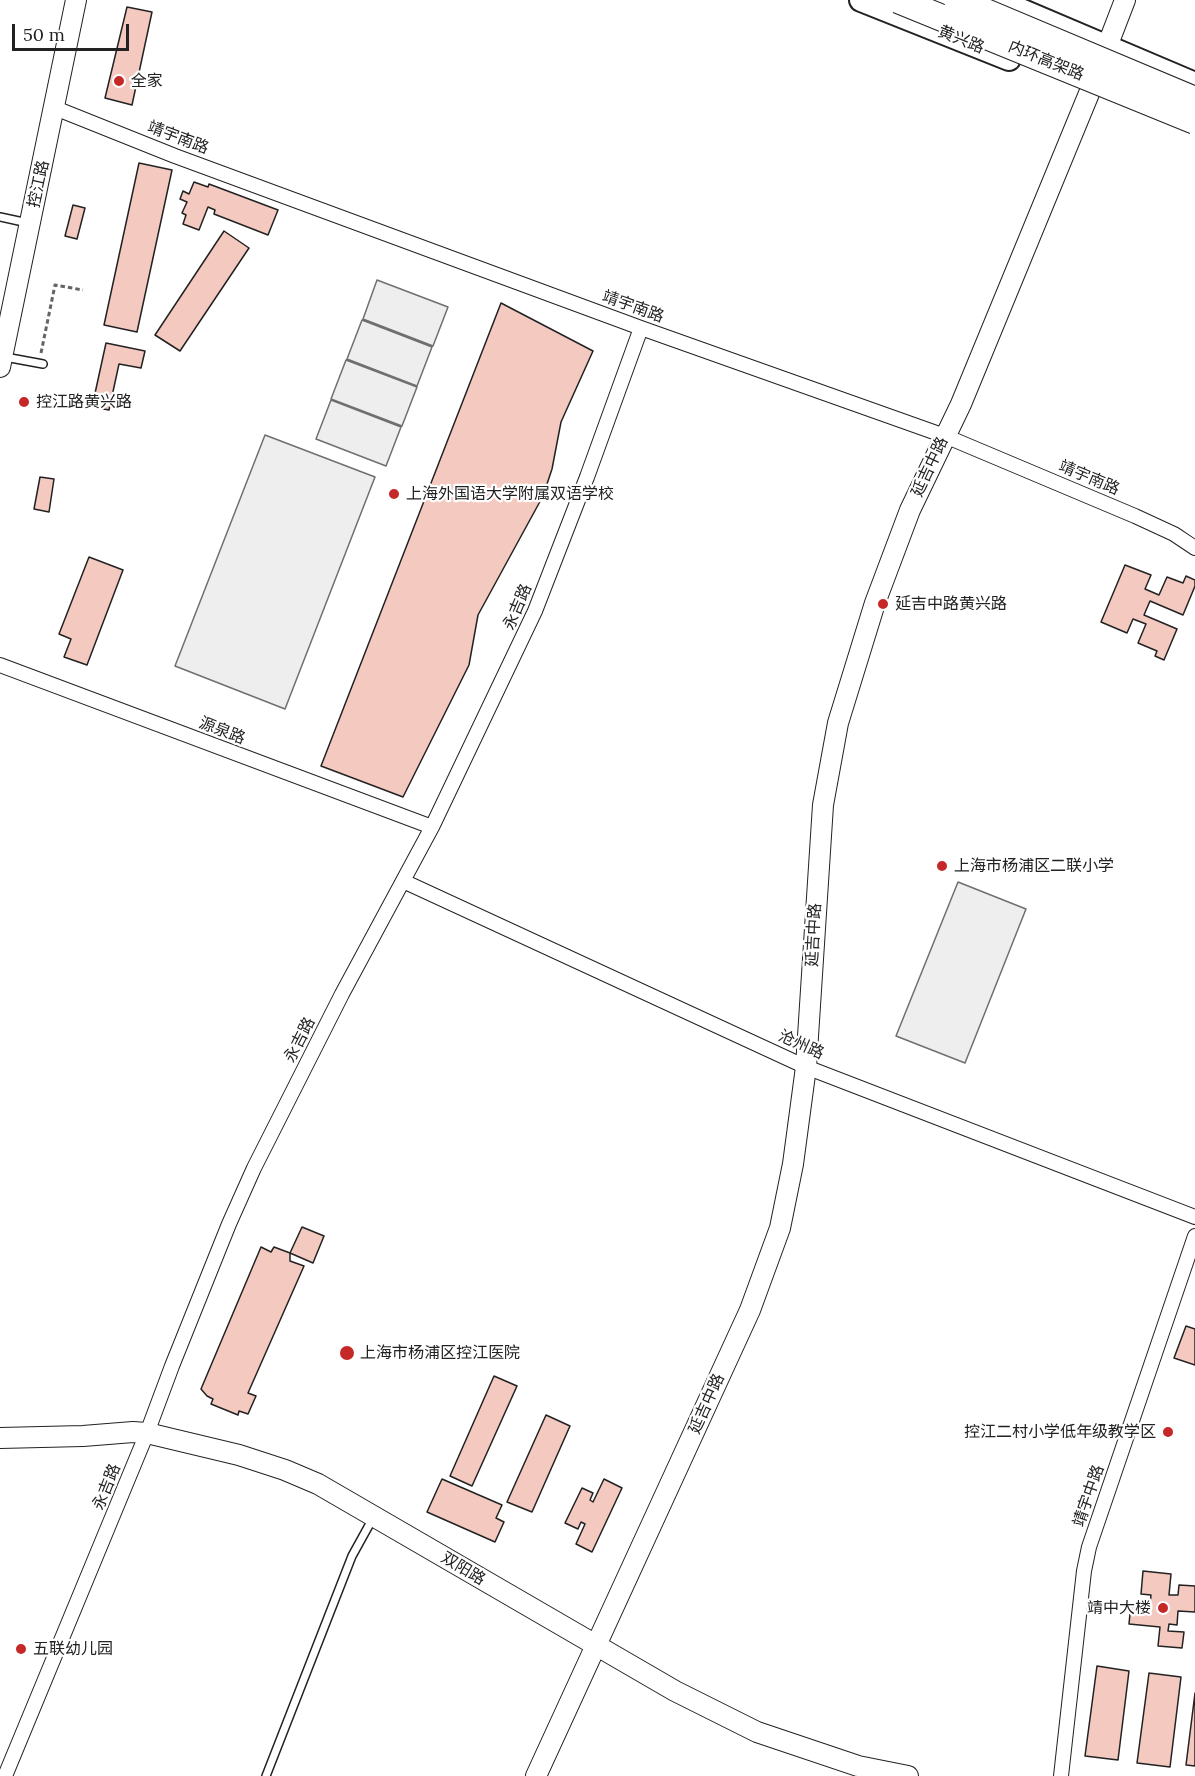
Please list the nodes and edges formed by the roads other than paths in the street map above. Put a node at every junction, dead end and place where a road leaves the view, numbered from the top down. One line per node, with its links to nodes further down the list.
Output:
1 (76, 0): 11 (street, 控江路)
2 (861, 0): 9 (main road, 黄兴路)
3 (898, 0): 12 (highway, 内环高架路, bridge)
4 (957, 0): 10 (highway, 内环高架路, bridge)
5 (997, 0): 7 (main road)
6 (1125, 0): 7 (street, 延吉中路)
7 (1107, 46): 8 (main road); 9 (street, 延吉中路)
8 (1195, 84)
9 (1090, 91): 13 (main road, 黄兴路); 19 (street, 延吉中路)
10 (1195, 100)
11 (55, 108): 15 (street, 控江路); 16 (street, 靖宇南路)
12 (1195, 121)
13 (1195, 132)
14 (0, 218): 15 (lane)
15 (30, 224): 17 (street, 控江路)
16 (640, 328): 19 (street, 靖宇南路); 22 (street, 永吉路)
17 (1, 362): 18 (lane)
18 (41, 364)
19 (945, 435): 20 (street, 靖宇南路); 24 (street, 延吉中路)
20 (1195, 548)
21 (0, 665): 22 (street, 源泉路)
22 (432, 827): 23 (street, 永吉路)
23 (402, 882): 24 (street, 沧州路); 27 (street, 永吉路)
24 (806, 1067): 25 (street, 沧州路); 30 (street, 延吉中路)
25 (1195, 1217)
26 (1195, 1236): 35 (street, 靖宇中路)
27 (147, 1433): 28 (street, 双阳路); 29 (street, 双阳路); 31 (street, 永吉路)
28 (0, 1438)
29 (374, 1516): 30 (street, 双阳路); 32 (lane)
30 (596, 1646): 33 (street, 延吉中路); 34 (street, 双阳路)
31 (5, 1776)
32 (266, 1776)
33 (536, 1776)
34 (909, 1776)
35 (1061, 1776)

